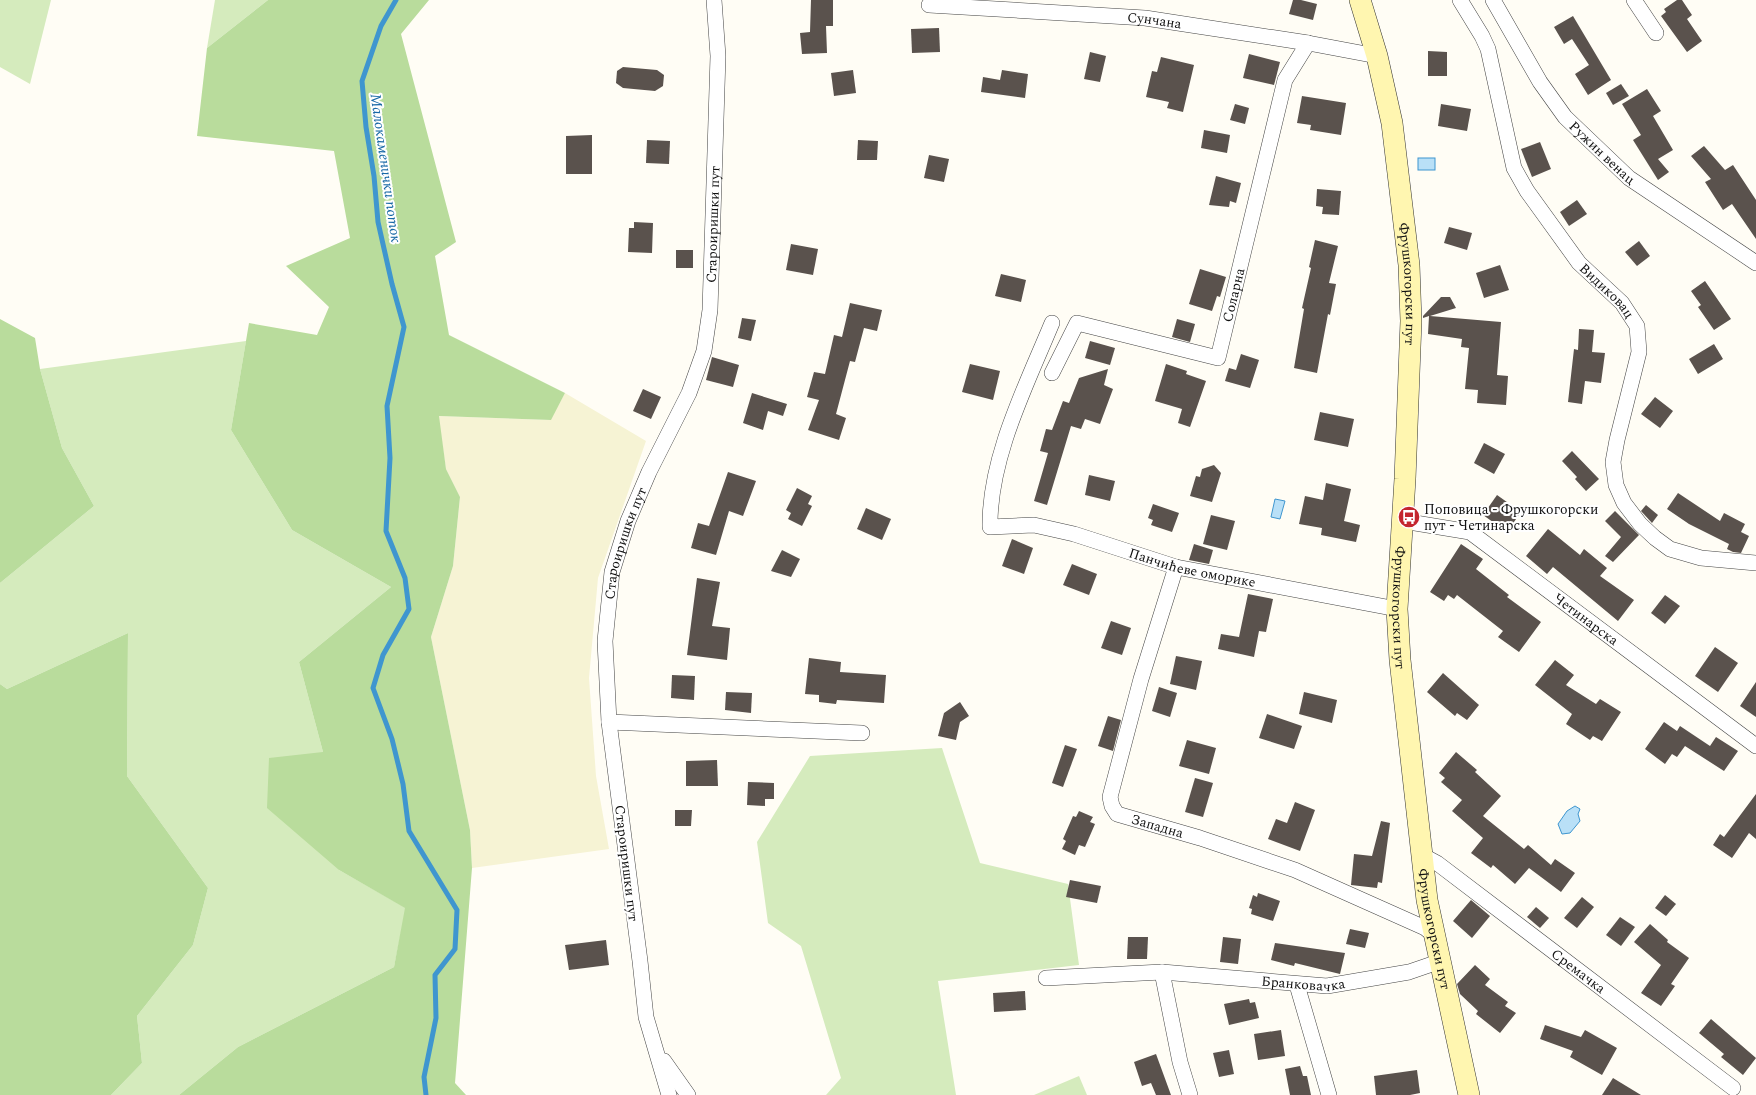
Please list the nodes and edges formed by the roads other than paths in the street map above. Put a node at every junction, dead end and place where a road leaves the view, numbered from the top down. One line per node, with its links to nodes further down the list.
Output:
1 (714, 0): 17 (street, Староиришки пут)
2 (1360, 0): 9 (street, Фрушкогорски пут)
3 (1460, 0): 14 (street, Видиковац)
4 (1493, 0): 10 (street, Ружин венац)
5 (1634, 0): 7 (street)
6 (929, 5): 8 (street, Сунчана)
7 (1656, 33)
8 (1308, 42): 9 (street, Сунчана); 12 (street, Соларна)
9 (1377, 56): 13 (street, Фрушкогорски пут)
10 (1756, 263)
11 (1052, 323): 15 (street, Панчићеве оморике)
12 (1052, 373)
13 (1402, 521): 16 (street, Фрушкогорски пут); 19 (street, Четинарска)
14 (1756, 563)
15 (1176, 566): 16 (street, Панчићеве оморике); 21 (street, Западна)
16 (1397, 609): 20 (street, Фрушкогорски пут)
17 (609, 722): 18 (street); 26 (street, Староиришки пут)
18 (862, 733)
19 (1756, 746)
20 (1422, 855): 21 (street, Фрушкогорски пут); 27 (street, Сремачка)
21 (1435, 936): 22 (street, Фрушкогорски пут)
22 (1441, 961): 25 (street, Бранковачка); 32 (street, Фрушкогорски пут)
23 (1162, 972): 24 (street, Бранковачка); 25 (street, Бранковачка); 30 (street)
24 (1046, 978)
25 (1297, 985): 31 (street)
26 (657, 1052): 28 (street, Староиришки пут); 29 (street)
27 (1733, 1088)
28 (669, 1095)
29 (688, 1095)
30 (1190, 1095)
31 (1330, 1095)
32 (1469, 1095)

